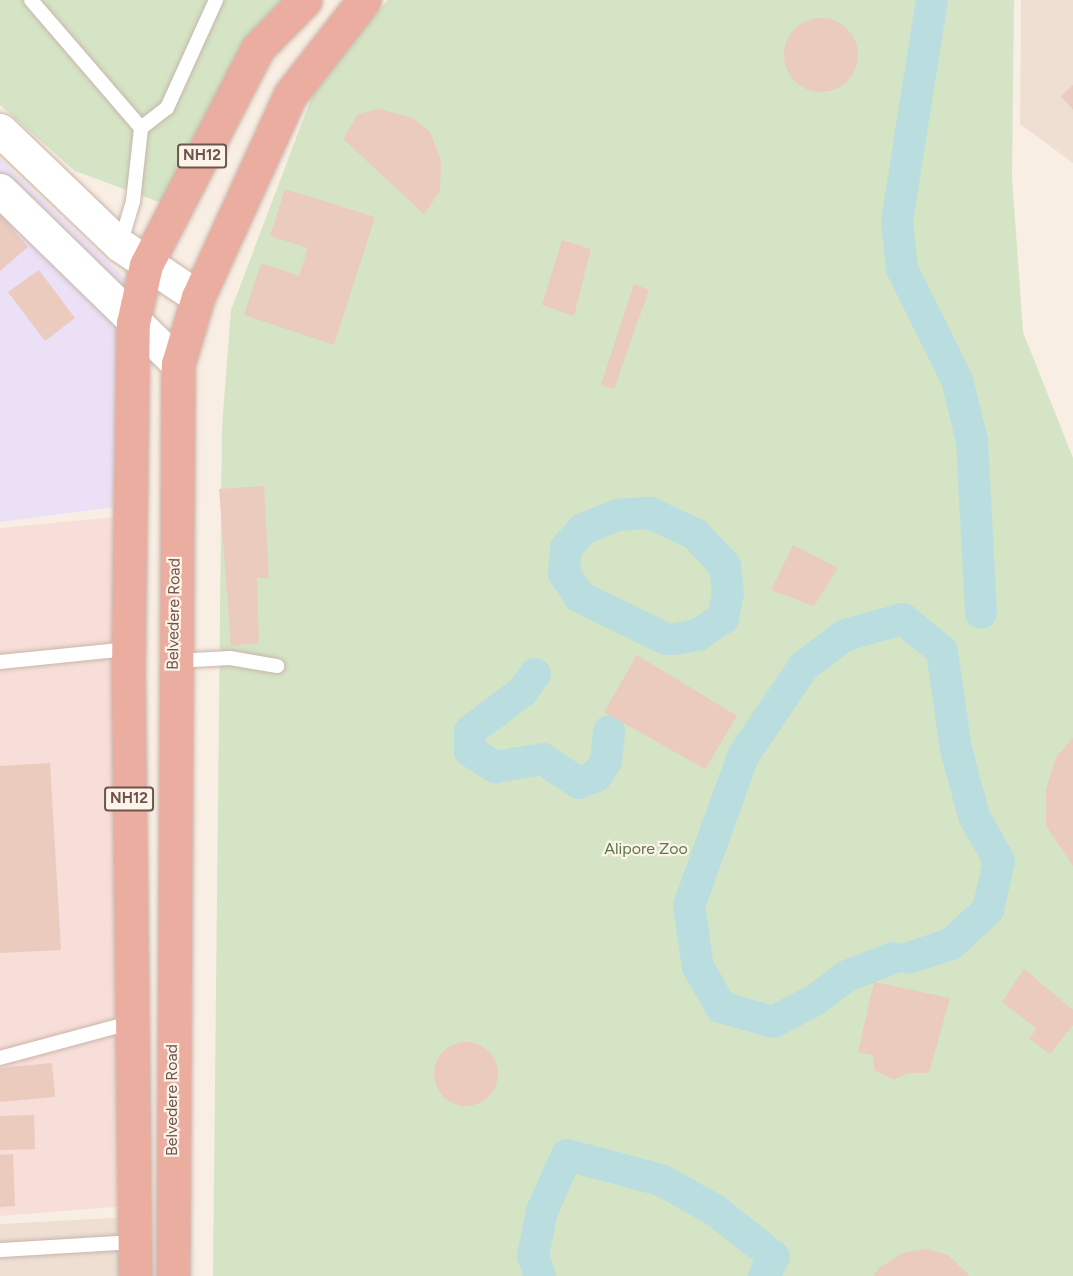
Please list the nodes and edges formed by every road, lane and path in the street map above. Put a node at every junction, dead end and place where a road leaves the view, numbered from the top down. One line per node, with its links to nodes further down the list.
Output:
1 (31, 0): 5 (lane)
2 (216, 0): 5 (lane)
3 (305, 0): 9 (highway, NH12)
4 (364, 0): 10 (highway, Belvedere Road / NH12)
5 (141, 128): 8 (lane)
6 (0, 130): 8 (main road)
7 (0, 190): 11 (main road)
8 (120, 245): 9 (main road)
9 (146, 265): 10 (main road); 11 (highway, NH12)
10 (198, 297): 12 (highway, Belvedere Road / NH12)
11 (133, 323): 12 (main road); 13 (highway, NH12)
12 (178, 364): 14 (highway, Belvedere Road / NH12)
13 (129, 649): 15 (lane); 17 (highway, NH12)
14 (173, 661): 16 (lane); 22 (highway, Belvedere Road / NH12)
15 (0, 662)
16 (277, 666)
17 (130, 1023): 18 (lane); 19 (highway, NH12)
18 (0, 1058)
19 (136, 1242): 20 (lane); 21 (highway, NH12)
20 (0, 1250)
21 (135, 1276)
22 (173, 1276)

